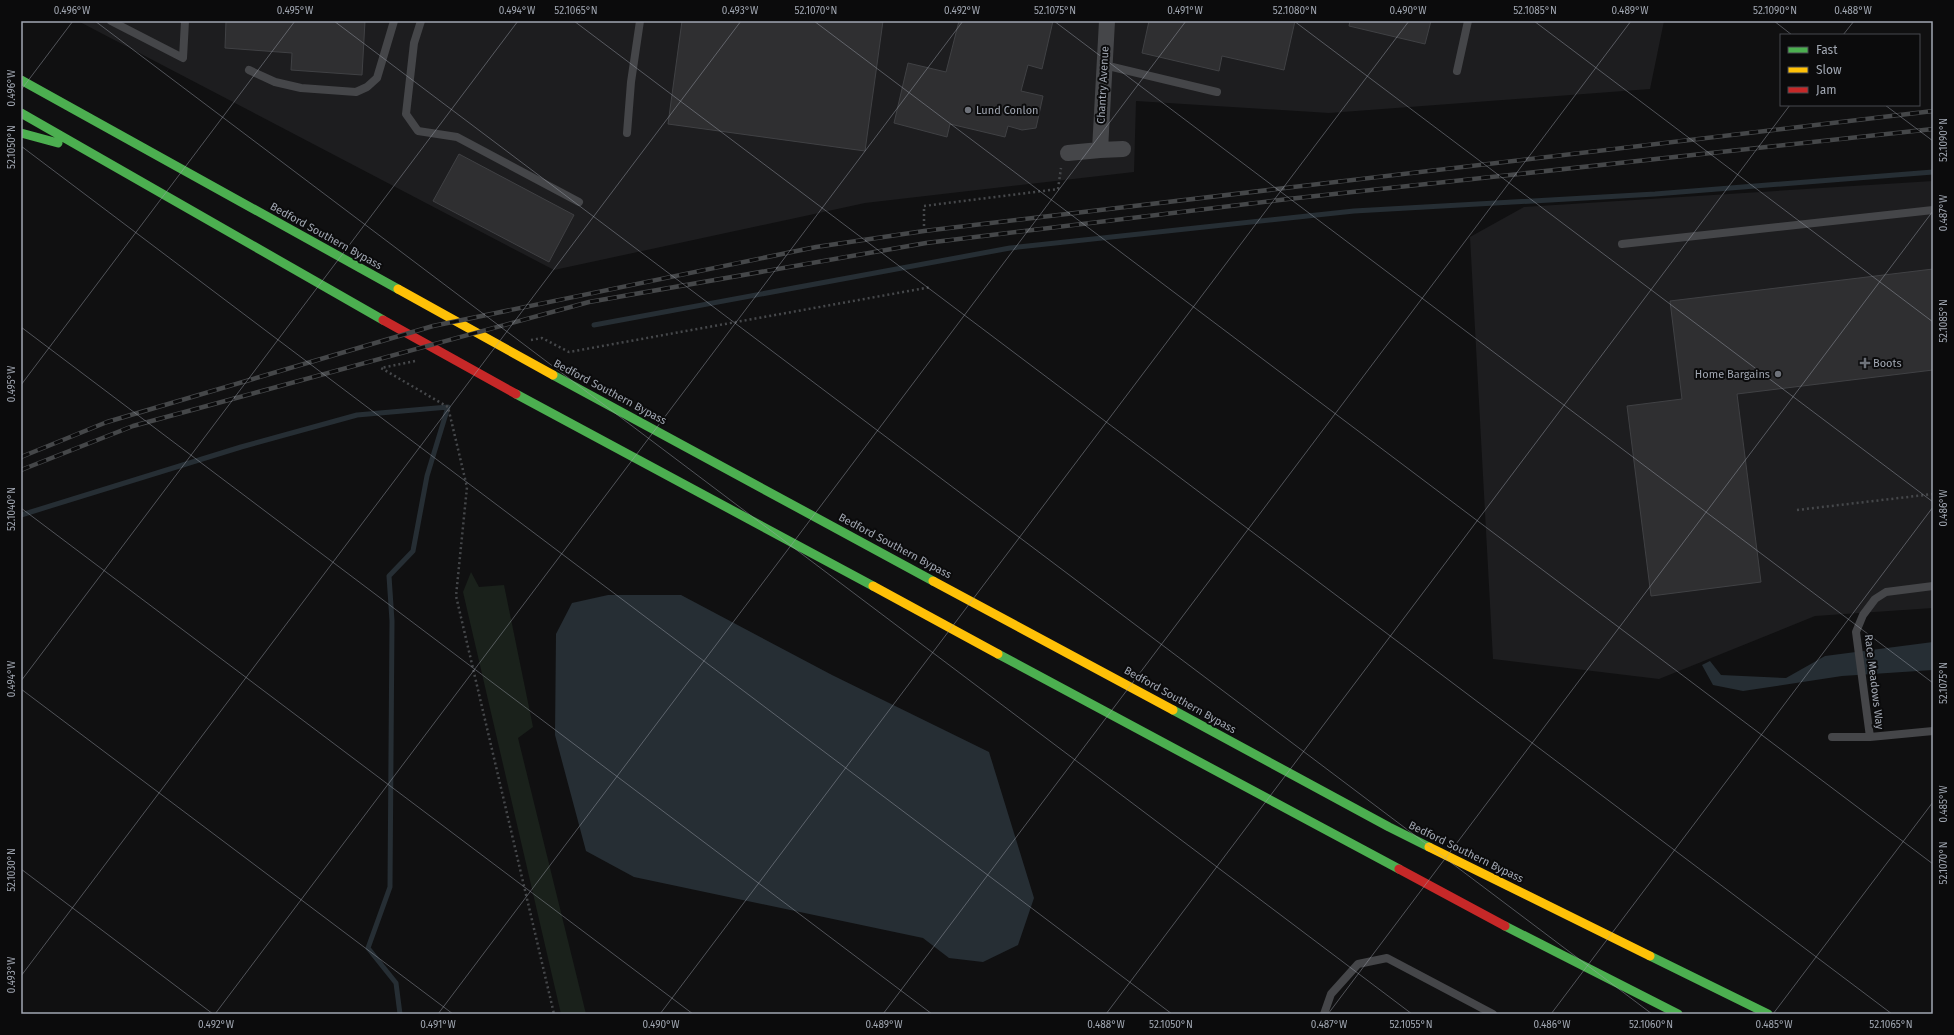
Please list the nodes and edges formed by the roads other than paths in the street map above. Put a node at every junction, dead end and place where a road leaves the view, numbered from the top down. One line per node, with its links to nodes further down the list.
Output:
1 (111, 21): 2 (lane)
2 (185, 21)
3 (394, 21): 9 (lane)
4 (421, 21): 20 (lane)
5 (640, 21): 15 (lane)
6 (1107, 21): 8 (street, Chantry Avenue)
7 (1468, 21): 10 (lane)
8 (1104, 65): 12 (lane); 16 (street, Chantry Avenue)
9 (249, 70)
10 (1457, 70)
11 (21, 80): 30 (highway, Bedford Southern Bypass)
12 (1217, 92)
13 (21, 113): 18 (highway)
14 (21, 133): 18 (highway)
15 (627, 133)
16 (1100, 150): 17 (street); 19 (street)
17 (1123, 150)
18 (88, 151): 29 (highway)
19 (1068, 153)
20 (579, 202)
21 (1933, 210): 22 (lane)
22 (1622, 244)
23 (1933, 586): 26 (lane, Race Meadows Way)
24 (1933, 731): 26 (lane)
25 (1832, 737): 26 (lane)
26 (1870, 737)
27 (1324, 1014): 28 (lane)
28 (1493, 1014)
29 (1678, 1014)
30 (1768, 1014)

